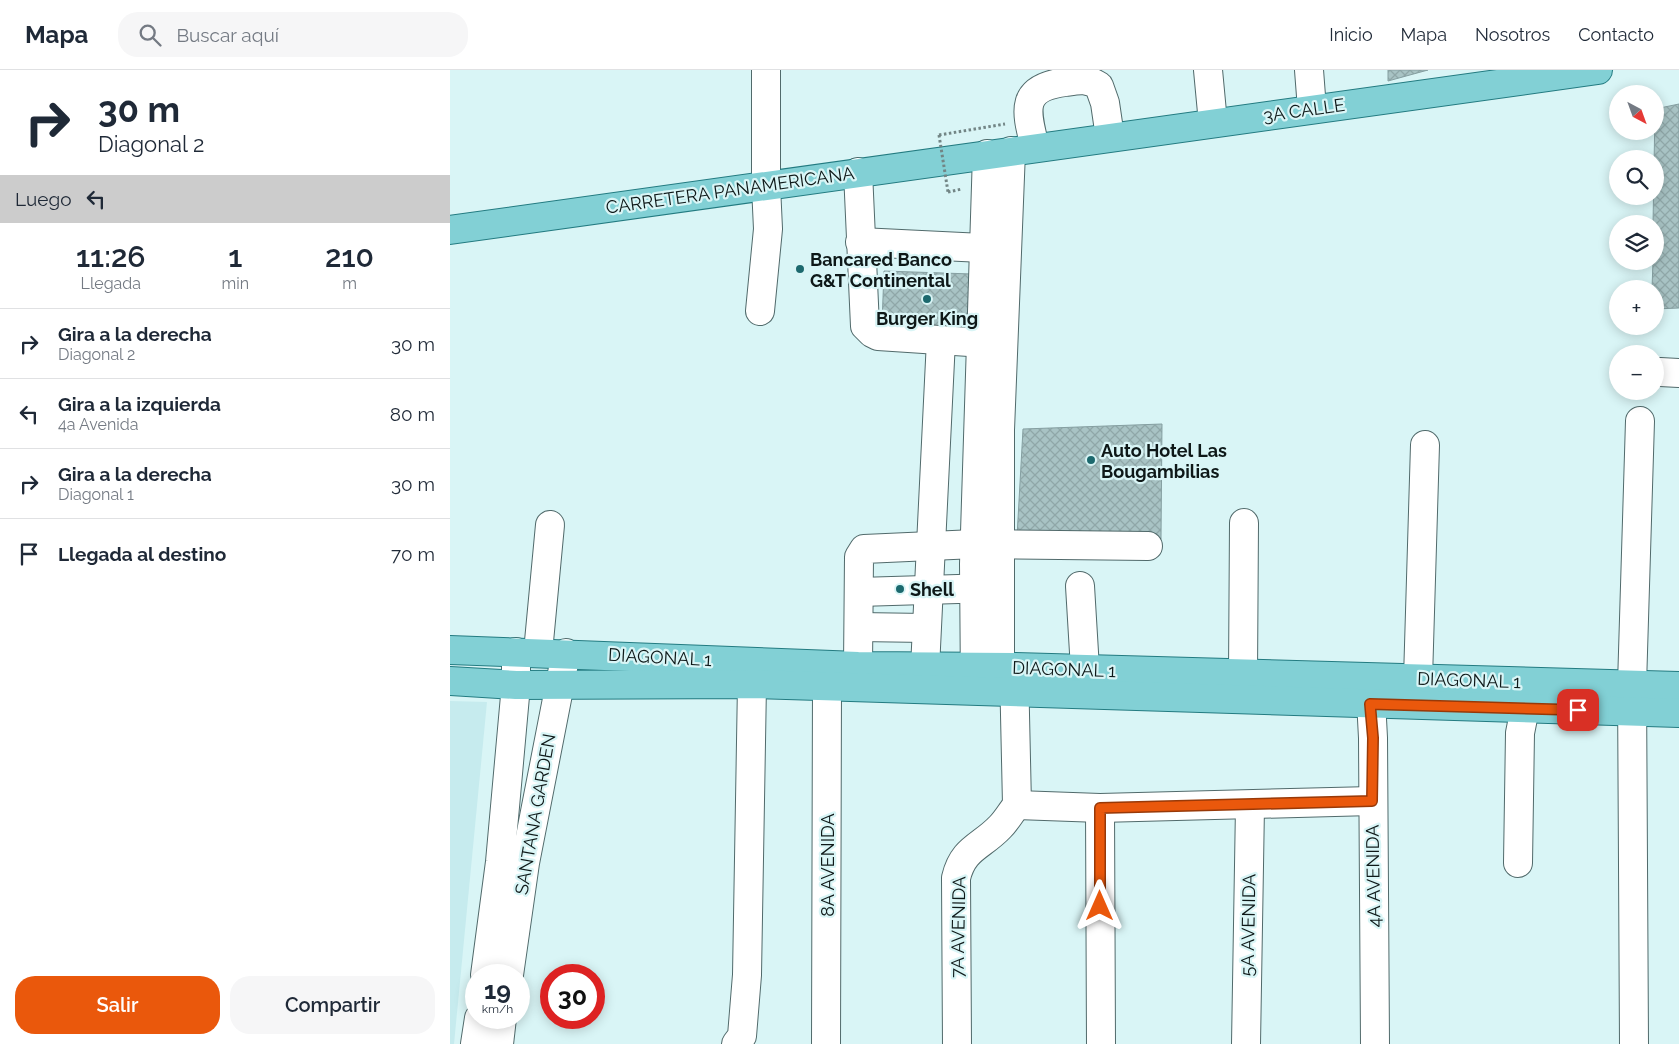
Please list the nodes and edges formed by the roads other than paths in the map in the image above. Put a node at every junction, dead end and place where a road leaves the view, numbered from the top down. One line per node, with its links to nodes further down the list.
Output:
1 (766, 70): 10 (street)
2 (1208, 70): 6 (street)
3 (1309, 70): 5 (street)
4 (1598, 70): 5 (main road, 3A CALLE)
5 (1312, 109): 6 (main road, 3A CALLE)
6 (1213, 123): 7 (main road, 3A CALLE)
7 (1110, 137): 8 (main road, 3A CALLE); 8 (street)
8 (1011, 151): 9 (main road, CARRETERA PANAMERICANA); 13 (street)
9 (858, 172): 10 (main road, CARRETERA PANAMERICANA); 12 (street)
10 (766, 186): 11 (main road, CARRETERA PANAMERICANA); 14 (street)
11 (450, 230)
12 (860, 242): 13 (street); 15 (street)
13 (996, 249): 16 (street)
14 (760, 311)
15 (941, 340): 16 (street); 18 (street)
16 (992, 344): 19 (street)
17 (1640, 420): 46 (street)
18 (938, 428): 19 (street); 24 (street)
19 (989, 430): 23 (street)
20 (1425, 445): 41 (street)
21 (1244, 523): 39 (street)
22 (550, 525): 34 (street, SANTANA GARDEN)
23 (987, 544): 24 (street); 25 (street); 27 (street); 28 (street)
24 (930, 545): 29 (street); 30 (street)
25 (1148, 546)
26 (1080, 586): 38 (street)
27 (1000, 588): 28 (street); 40 (street)
28 (973, 589): 29 (street); 40 (street)
29 (928, 590): 30 (street); 32 (street)
30 (859, 592): 31 (street)
31 (859, 627): 32 (street); 36 (street)
32 (926, 628): 37 (street)
33 (450, 650): 34 (main road, DIAGONAL 1)
34 (527, 652): 35 (main road, DIAGONAL 1); 45 (street, SANTANA GARDEN)
35 (566, 653): 36 (main road, DIAGONAL 1); 43 (street, SANTANA GARDEN)
36 (858, 666): 37 (main road, DIAGONAL 1)
37 (925, 668): 40 (main road, DIAGONAL 1)
38 (1085, 669): 39 (main road, DIAGONAL 1); 40 (main road, DIAGONAL 1)
39 (1243, 674): 49 (main road, DIAGONAL 1)
40 (996, 679): 47 (main road, DIAGONAL 1); 49 (main road, DIAGONAL 1); 56 (street)
41 (1418, 679): 46 (main road, DIAGONAL 1); 49 (main road, DIAGONAL 1)
42 (450, 681): 45 (main road, DIAGONAL 1)
43 (560, 684): 44 (main road, DIAGONAL 1); 45 (main road, DIAGONAL 1); 54 (street, SANTANA GARDEN)
44 (752, 684): 47 (main road, DIAGONAL 1); 66 (street)
45 (516, 685): 53 (street, SANTANA GARDEN)
46 (1632, 685): 48 (main road, DIAGONAL 1); 51 (street)
47 (827, 686): 67 (street, 8A AVENIDA)
48 (1679, 686)
49 (1370, 690): 50 (main road, DIAGONAL 1); 55 (street, 4A AVENIDA)
50 (1524, 708): 51 (main road, DIAGONAL 1); 59 (street)
51 (1632, 712): 52 (main road, DIAGONAL 1); 72 (street)
52 (1679, 713)
53 (506, 792): 54 (street); 60 (street, SANTANA GARDEN)
54 (538, 793): 61 (street, SANTANA GARDEN)
55 (1372, 801): 57 (street); 71 (street, 4A AVENIDA)
56 (1017, 805): 58 (street); 68 (street, 7A AVENIDA)
57 (1250, 806): 58 (street); 70 (street, 5A AVENIDA)
58 (1100, 808): 69 (street)
59 (1518, 864)
60 (486, 964)
61 (510, 964)
62 (477, 1029): 64 (street)
63 (500, 1029): 65 (street)
64 (475, 1044)
65 (498, 1044)
66 (736, 1044)
67 (826, 1044)
68 (958, 1044)
69 (1101, 1044)
70 (1246, 1044)
71 (1375, 1044)
72 (1634, 1044)

